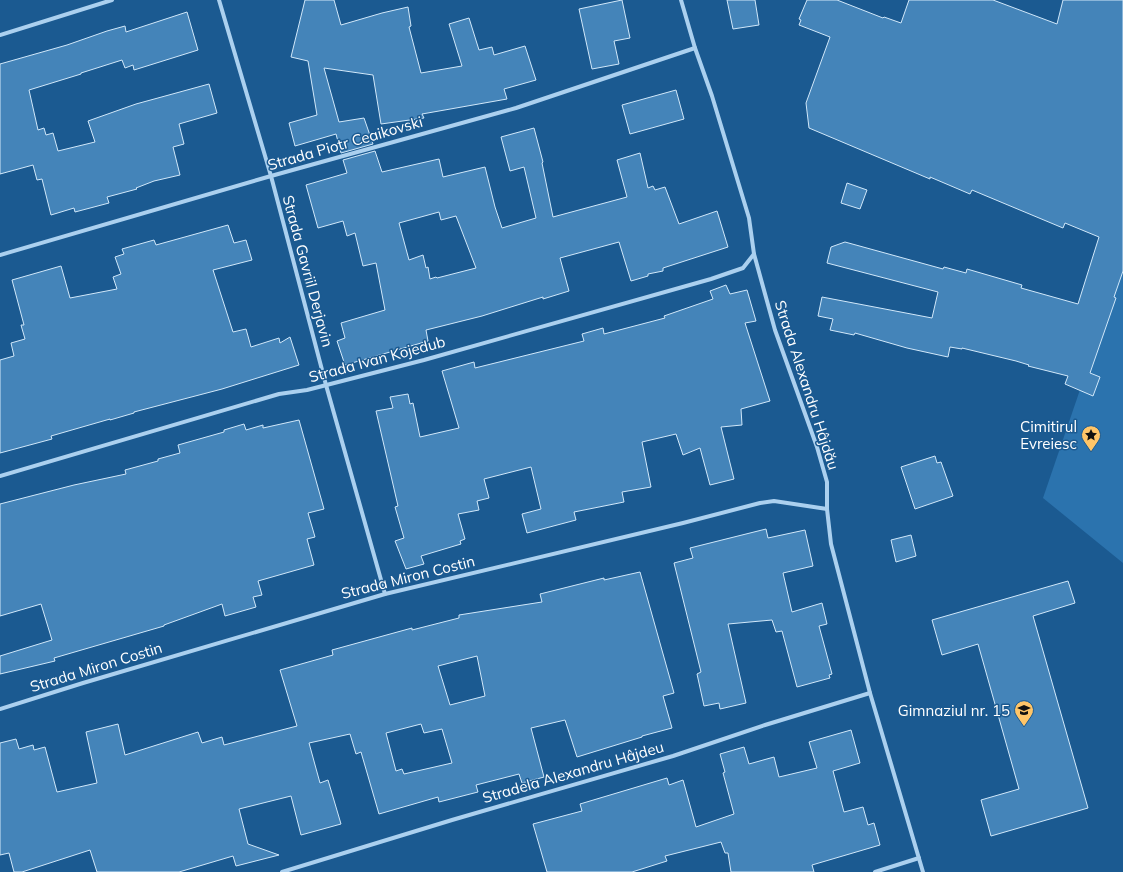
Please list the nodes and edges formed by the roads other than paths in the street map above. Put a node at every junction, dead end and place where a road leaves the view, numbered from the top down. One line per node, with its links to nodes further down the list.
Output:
1 (112, 0): 4 (street)
2 (219, 0): 6 (street, Strada Gavriil Derjavin)
3 (681, 0): 5 (street, Strada Alexandru Hâjdău)
4 (0, 35)
5 (695, 48): 6 (street, Strada Piotr Ceaikovski); 7 (street, Strada Alexandru Hâjdău)
6 (271, 176): 8 (street, Strada Piotr Ceaikovski); 9 (street, Strada Gavriil Derjavin)
7 (754, 254): 9 (street, Strada Ivan Kojedub); 11 (street, Strada Alexandru Hâjdău)
8 (0, 255)
9 (326, 385): 10 (street, Strada Ivan Kojedub); 12 (street, Strada Gavriil Derjavin)
10 (0, 476)
11 (827, 509): 12 (street, Strada Miron Costin); 13 (street, Strada Alexandru Hâjdău)
12 (385, 594): 14 (street, Strada Miron Costin)
13 (870, 693): 15 (street, Strada Alexandru Hâjdău); 16 (street, Stradela Alexandru Hâjdeu)
14 (0, 709)
15 (919, 858): 17 (street); 18 (street, Strada Alexandru Hâjdău)
16 (282, 872)
17 (875, 872)
18 (923, 872)

